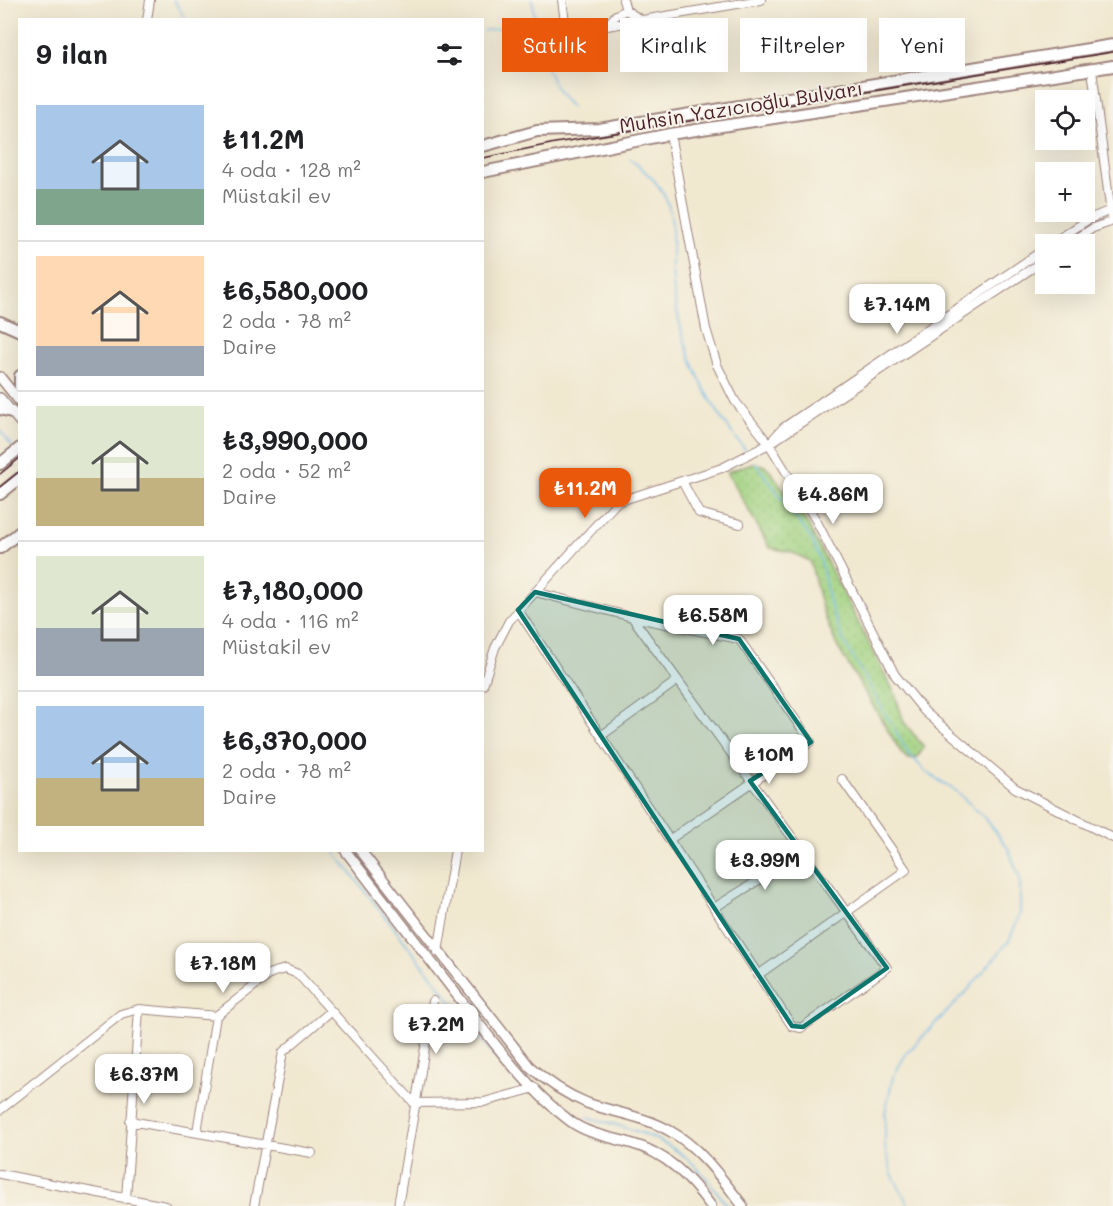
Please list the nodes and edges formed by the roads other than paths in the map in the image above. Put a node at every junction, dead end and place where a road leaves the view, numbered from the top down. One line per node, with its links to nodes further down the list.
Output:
1 (150, 0): 6 (street)
2 (562, 0): 7 (street)
3 (623, 0): 5 (street)
4 (761, 0): 9 (street)
5 (626, 10): 8 (street); 10 (street)
6 (147, 18)
7 (564, 18)
8 (638, 18)
9 (653, 18)
10 (608, 25)
11 (1113, 45): 15 (highway, Muhsin Yazıcıoğlu Bulvarı)
12 (1113, 66): 13 (highway, Muhsin Yazıcıoğlu Bulvarı)
13 (1092, 70): 14 (highway, Muhsin Yazıcıoğlu Bulvarı); 17 (street)
14 (670, 134): 16 (highway, Muhsin Yazıcıoğlu Bulvarı); 31 (street)
15 (484, 146)
16 (484, 172)
17 (1113, 209): 18 (street); 19 (street)
18 (1113, 221): 20 (street)
19 (1066, 234)
20 (1084, 234)
21 (1035, 256): 31 (street)
22 (1035, 267): 31 (street)
23 (0, 322): 24 (highway)
24 (18, 330)
25 (0, 377): 27 (main road)
26 (0, 398): 29 (main road)
27 (18, 400)
28 (0, 410): 29 (highway)
29 (12, 412): 30 (main road)
30 (18, 420)
31 (770, 444): 35 (street); 48 (street)
32 (18, 449): 33 (highway)
33 (2, 461)
34 (18, 480): 36 (highway)
35 (682, 481): 37 (street); 40 (street)
36 (0, 494)
37 (740, 525)
38 (18, 534): 39 (highway)
39 (0, 548)
40 (535, 592): 41 (street); 42 (street)
41 (518, 610): 44 (street); 45 (street)
42 (632, 617): 43 (street); 47 (street)
43 (678, 680): 45 (street); 47 (street)
44 (484, 682)
45 (601, 736): 49 (street)
46 (842, 779): 55 (street)
47 (750, 782): 49 (street); 53 (street)
48 (1113, 838)
49 (669, 840): 54 (street)
50 (347, 852): 62 (main road)
51 (362, 852): 56 (main road)
52 (455, 852): 56 (street)
53 (802, 853): 54 (street); 55 (street)
54 (714, 908): 57 (street)
55 (846, 914): 57 (street); 57 (street)
56 (438, 952): 75 (main road)
57 (758, 975)
58 (433, 1001): 63 (street)
59 (139, 1009): 61 (street); 64 (street); 65 (street)
60 (331, 1011): 61 (street); 63 (street); 67 (street)
61 (216, 1016): 66 (street)
62 (535, 1088): 63 (street); 74 (main road)
63 (414, 1104): 73 (street)
64 (0, 1110)
65 (130, 1121): 66 (street); 70 (street)
66 (197, 1132): 67 (street)
67 (267, 1145): 68 (street); 72 (street)
68 (312, 1154)
69 (0, 1174): 70 (street)
70 (126, 1199): 71 (street)
71 (166, 1206)
72 (254, 1206)
73 (398, 1206)
74 (711, 1206)
75 (743, 1206)

